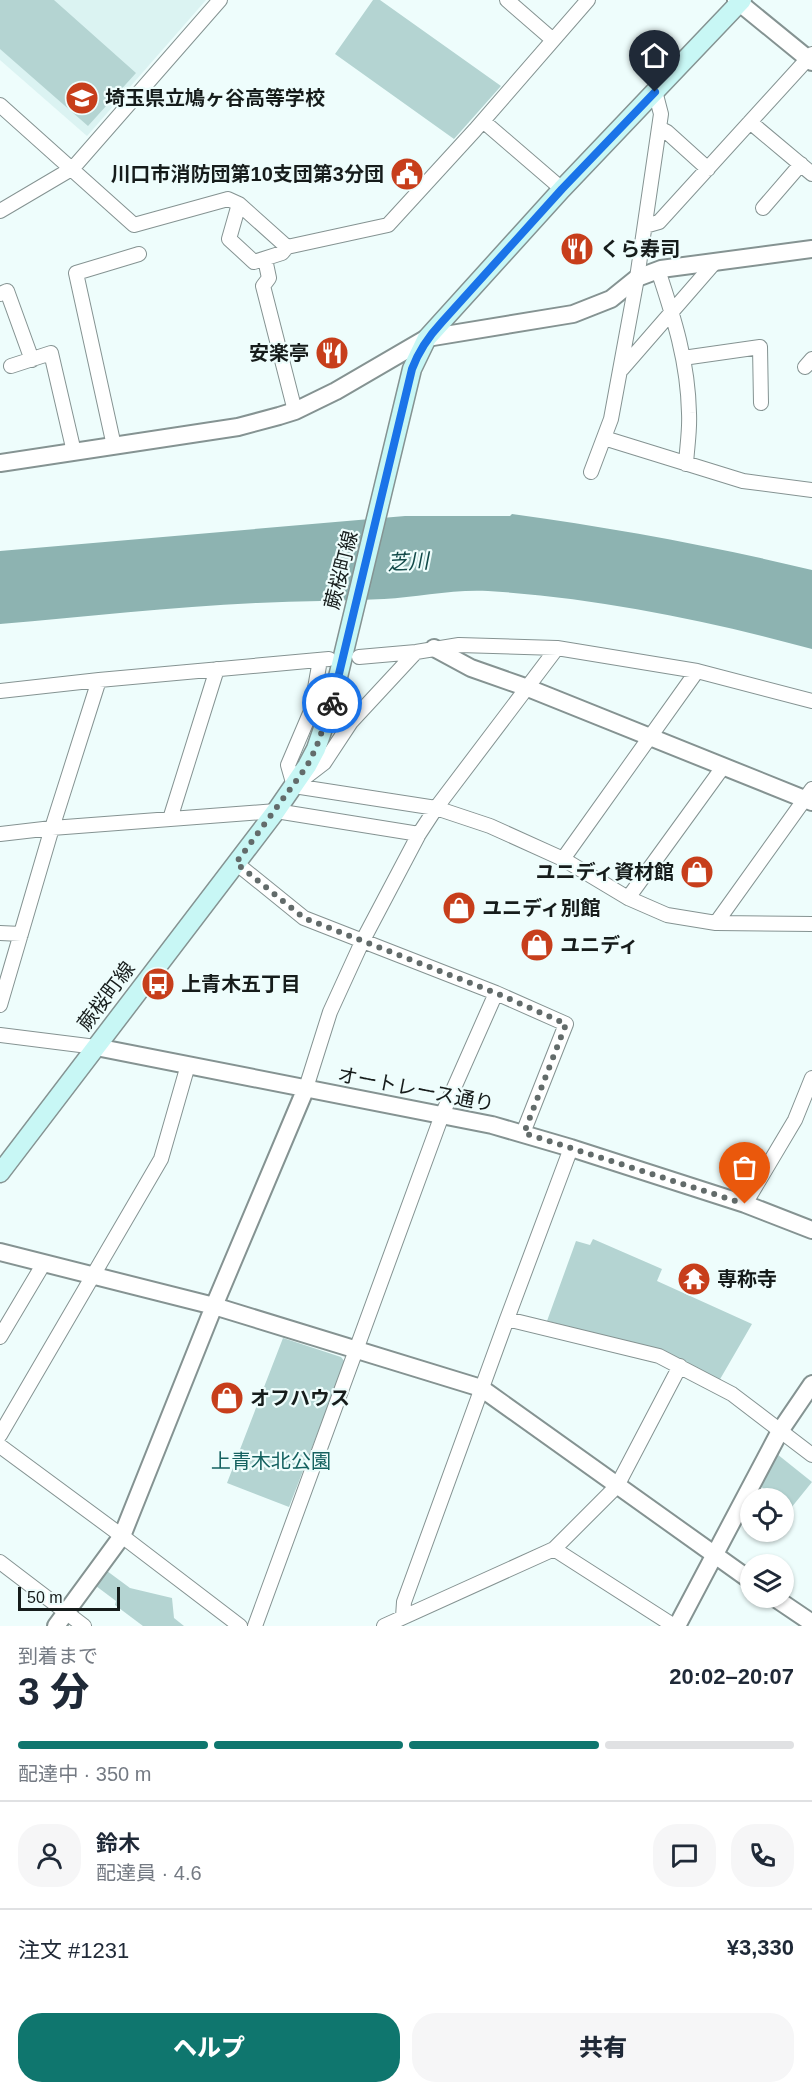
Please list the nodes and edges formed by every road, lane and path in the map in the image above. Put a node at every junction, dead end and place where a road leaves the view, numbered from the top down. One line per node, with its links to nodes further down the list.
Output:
1 (220, 0): 13 (street)
2 (507, 0): 5 (street)
3 (588, 0): 5 (street)
4 (739, 1): 6 (street); 7 (main road, 蕨桜町線)
5 (553, 40): 9 (street)
6 (810, 58): 10 (street)
7 (655, 92): 11 (street); 16 (main road, 蕨桜町線)
8 (0, 105): 13 (street)
9 (483, 121): 16 (street); 21 (street)
10 (750, 122): 12 (street); 14 (street)
11 (659, 128): 14 (street); 20 (street)
12 (801, 164): 15 (street); 18 (street)
13 (72, 168): 17 (street); 19 (street)
14 (708, 168): 20 (street)
15 (812, 174)
16 (562, 189): 30 (main road, 蕨桜町線)
17 (239, 204): 21 (street); 24 (street)
18 (763, 208)
19 (0, 212)
20 (645, 226): 27 (street)
21 (287, 247): 24 (street)
22 (812, 249): 25 (street)
23 (139, 254): 38 (street)
24 (265, 259): 36 (street)
25 (716, 261): 26 (street); 29 (street)
26 (658, 270): 27 (street); 29 (street)
27 (637, 278): 30 (street); 34 (street)
28 (0, 294): 32 (street)
29 (672, 312): 31 (street); 34 (street)
30 (427, 338): 36 (street); 56 (main road, 蕨桜町線)
31 (683, 358): 35 (street); 41 (street)
32 (32, 360): 33 (street); 39 (street)
33 (11, 366)
34 (620, 370): 37 (street)
35 (761, 403)
36 (295, 411): 38 (street)
37 (604, 438): 41 (street); 42 (street)
38 (114, 446): 39 (street)
39 (74, 452): 40 (street)
40 (0, 463)
41 (686, 464): 43 (street)
42 (591, 472)
43 (812, 490)
44 (434, 648): 45 (street); 46 (street); 51 (street)
45 (557, 648): 49 (street); 51 (street)
46 (417, 652): 47 (street); 56 (street)
47 (359, 657)
48 (217, 669): 50 (street); 56 (street); 60 (street)
49 (697, 671): 53 (street); 54 (street)
50 (99, 680): 52 (street); 61 (street)
51 (528, 688): 54 (street); 58 (street)
52 (0, 691)
53 (812, 701)
54 (649, 737): 55 (street); 64 (street)
55 (723, 767): 57 (street); 66 (street)
56 (294, 786): 58 (street); 59 (main road, 蕨桜町線)
57 (810, 796): 67 (street)
58 (436, 808): 63 (street); 64 (street)
59 (276, 811): 60 (street); 63 (street); 65 (main road, 蕨桜町線)
60 (170, 819): 61 (street)
61 (52, 828): 62 (street); 70 (street)
62 (0, 834)
63 (419, 834): 71 (street)
64 (563, 859): 66 (street)
65 (236, 863): 71 (street); 75 (main road, 蕨桜町線)
66 (628, 898): 67 (street)
67 (716, 923): 68 (street)
68 (812, 924)
69 (0, 933): 70 (street)
70 (21, 934): 73 (street)
71 (362, 942): 72 (street); 78 (street)
72 (496, 993): 79 (street); 80 (street)
73 (0, 1005)
74 (0, 1035): 75 (street, オートレース通り)
75 (96, 1047): 76 (street, オートレース通り); 82 (main road, 蕨桜町線)
76 (188, 1065): 78 (street, オートレース通り); 87 (street)
77 (812, 1078): 83 (street)
78 (306, 1088): 79 (street, オートレース通り); 88 (street)
79 (442, 1115): 80 (street, オートレース通り); 91 (street)
80 (524, 1133): 81 (street, オートレース通り)
81 (571, 1148): 83 (street, オートレース通り); 89 (street)
82 (0, 1173)
83 (745, 1204): 84 (street, オートレース通り)
84 (812, 1230)
85 (0, 1252): 86 (street)
86 (44, 1263): 87 (street); 90 (street)
87 (94, 1277): 88 (street); 96 (street)
88 (214, 1306): 91 (street); 100 (street)
89 (507, 1319): 92 (street); 94 (street)
90 (0, 1337)
91 (356, 1350): 94 (street); 111 (street)
92 (680, 1366): 95 (street); 99 (street)
93 (812, 1384): 95 (street)
94 (481, 1388): 99 (street); 106 (street)
95 (780, 1431): 98 (street); 102 (street)
96 (0, 1435)
97 (0, 1446): 100 (street)
98 (812, 1455)
99 (617, 1485): 101 (street); 102 (street)
100 (122, 1536): 107 (street); 110 (street)
101 (554, 1549): 106 (street); 113 (street)
102 (713, 1554): 104 (street); 113 (street)
103 (0, 1562): 107 (street)
104 (740, 1573)
105 (790, 1608): 108 (street)
106 (403, 1617): 112 (street)
107 (61, 1619): 109 (street)
108 (812, 1623)
109 (84, 1626)
110 (240, 1626)
111 (255, 1626)
112 (384, 1626)
113 (675, 1626)

